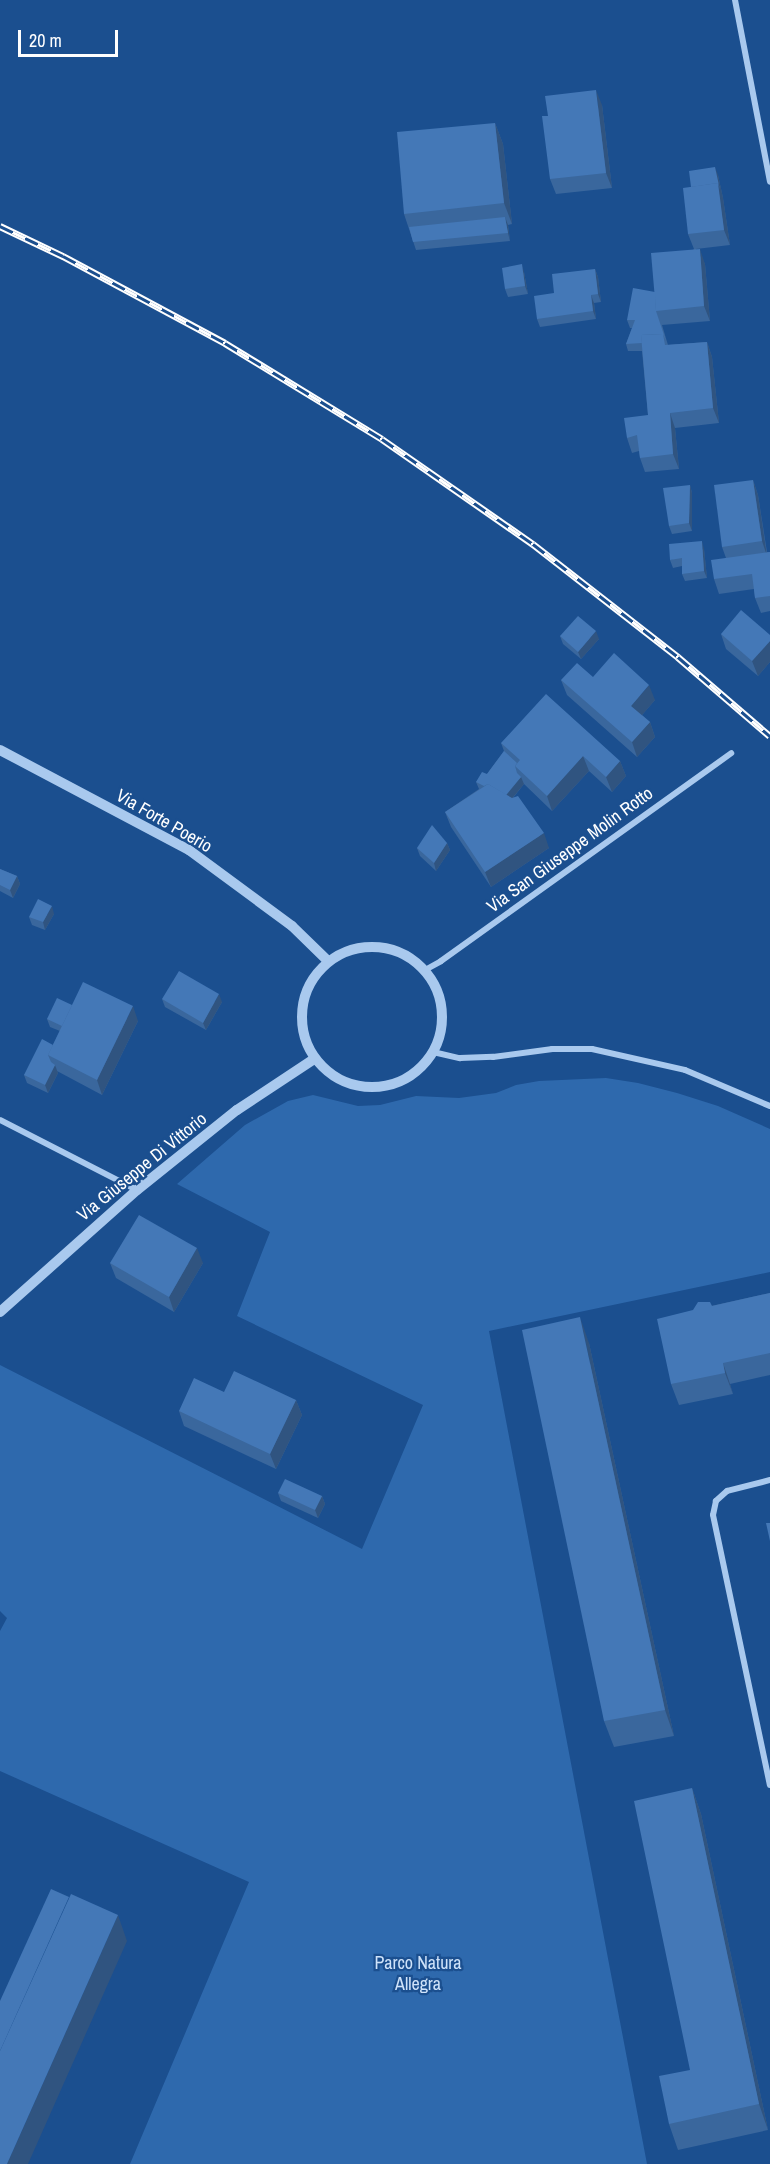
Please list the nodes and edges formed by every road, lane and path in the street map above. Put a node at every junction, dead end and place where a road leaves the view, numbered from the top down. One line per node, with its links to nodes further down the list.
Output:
1 (735, 0): 2 (street)
2 (770, 182)
3 (0, 750): 5 (street, Via Forte Poerio)
4 (731, 753): 6 (street, Via San Giuseppe Molin Rotto)
5 (328, 961): 6 (street); 8 (street)
6 (425, 970): 7 (street)
7 (434, 1052): 8 (street); 9 (street)
8 (314, 1059): 11 (street, Via Giuseppe Di Vittorio)
9 (770, 1106)
10 (0, 1120): 11 (street)
11 (137, 1190): 12 (street, Via Giuseppe Di Vittorio)
12 (0, 1311)
13 (770, 1480): 14 (street)
14 (770, 1785)

